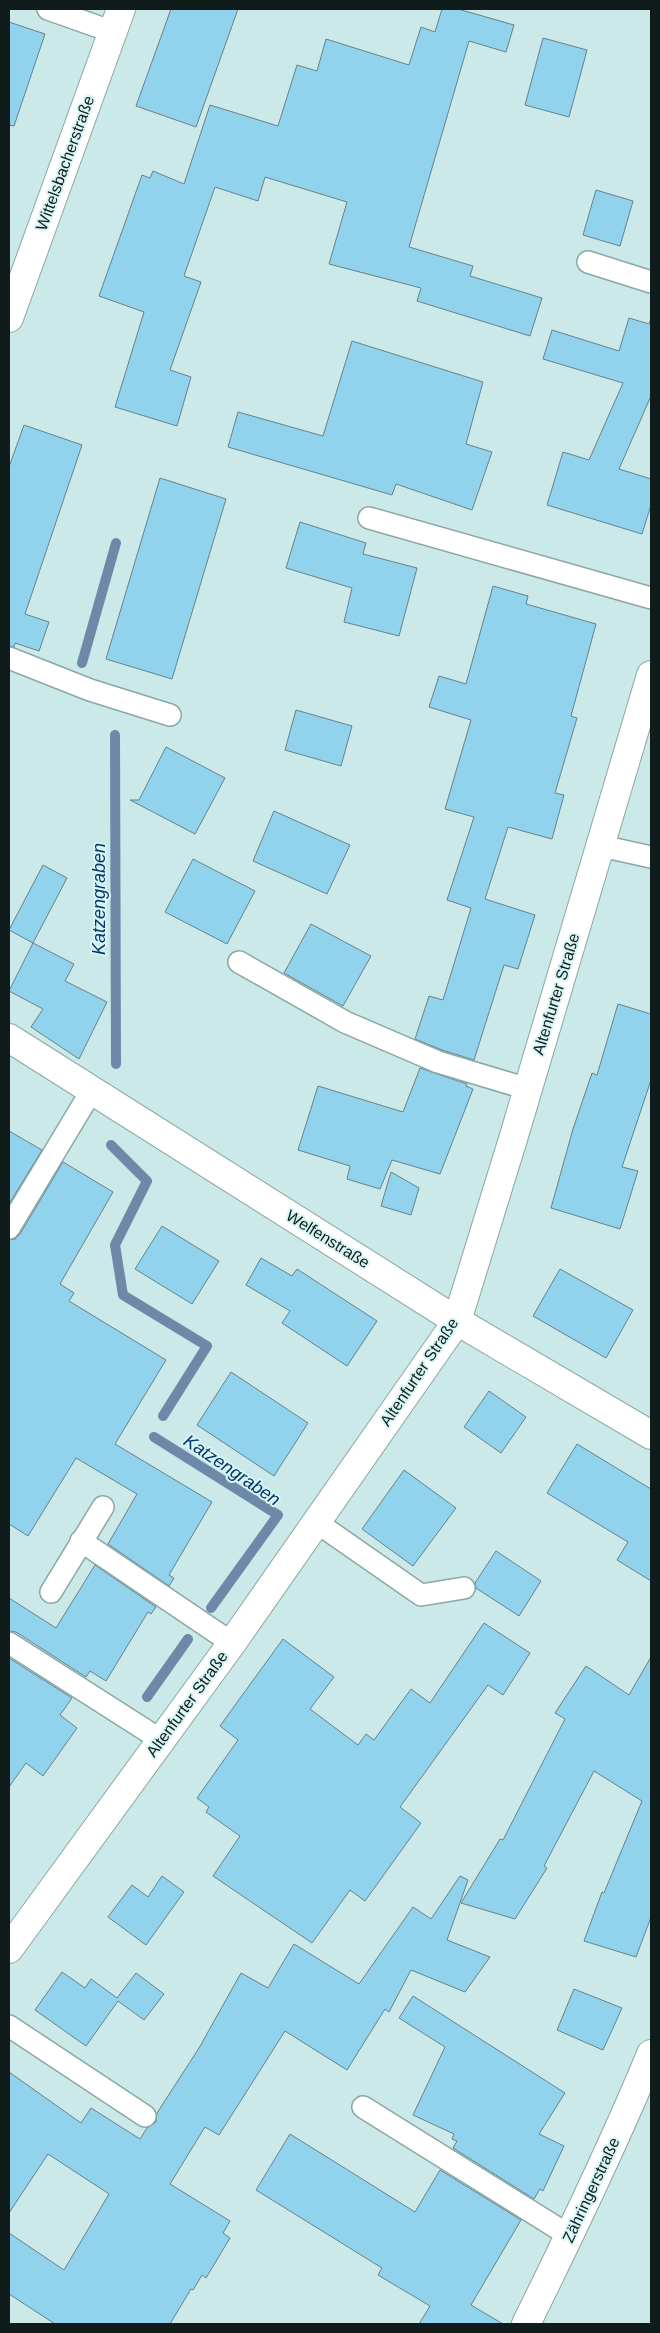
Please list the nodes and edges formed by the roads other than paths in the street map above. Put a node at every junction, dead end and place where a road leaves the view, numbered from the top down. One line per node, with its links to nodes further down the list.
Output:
1 (48, 9): 2 (lane)
2 (117, 20): 5 (street, Wittelsbacherstraße)
3 (588, 262): 4 (lane)
4 (651, 282)
5 (11, 304)
6 (369, 518): 7 (lane)
7 (651, 598)
8 (9, 658): 10 (lane)
9 (651, 675): 11 (street, Altenfurter Straße)
10 (170, 715)
11 (601, 846): 12 (lane); 15 (street, Altenfurter Straße)
12 (651, 857)
13 (239, 962): 15 (lane)
14 (9, 1038): 16 (street, Welfenstraße)
15 (528, 1089): 18 (street, Altenfurter Straße)
16 (92, 1090): 17 (lane); 18 (street, Welfenstraße)
17 (9, 1228)
18 (457, 1321): 19 (street, Welfenstraße); 21 (street, Altenfurter Straße)
19 (651, 1435)
20 (103, 1507): 22 (lane)
21 (316, 1522): 23 (lane); 26 (street, Altenfurter Straße)
22 (81, 1541): 24 (lane); 26 (lane)
23 (464, 1588)
24 (51, 1592)
25 (9, 1643): 27 (lane)
26 (232, 1643): 27 (street, Altenfurter Straße)
27 (161, 1740): 28 (street, Altenfurter Straße)
28 (9, 1949)
29 (9, 2026): 32 (lane)
30 (651, 2054): 33 (street, Zähringerstraße)
31 (364, 2107): 33 (lane)
32 (145, 2116)
33 (570, 2236): 34 (street, Zähringerstraße)
34 (526, 2324)

